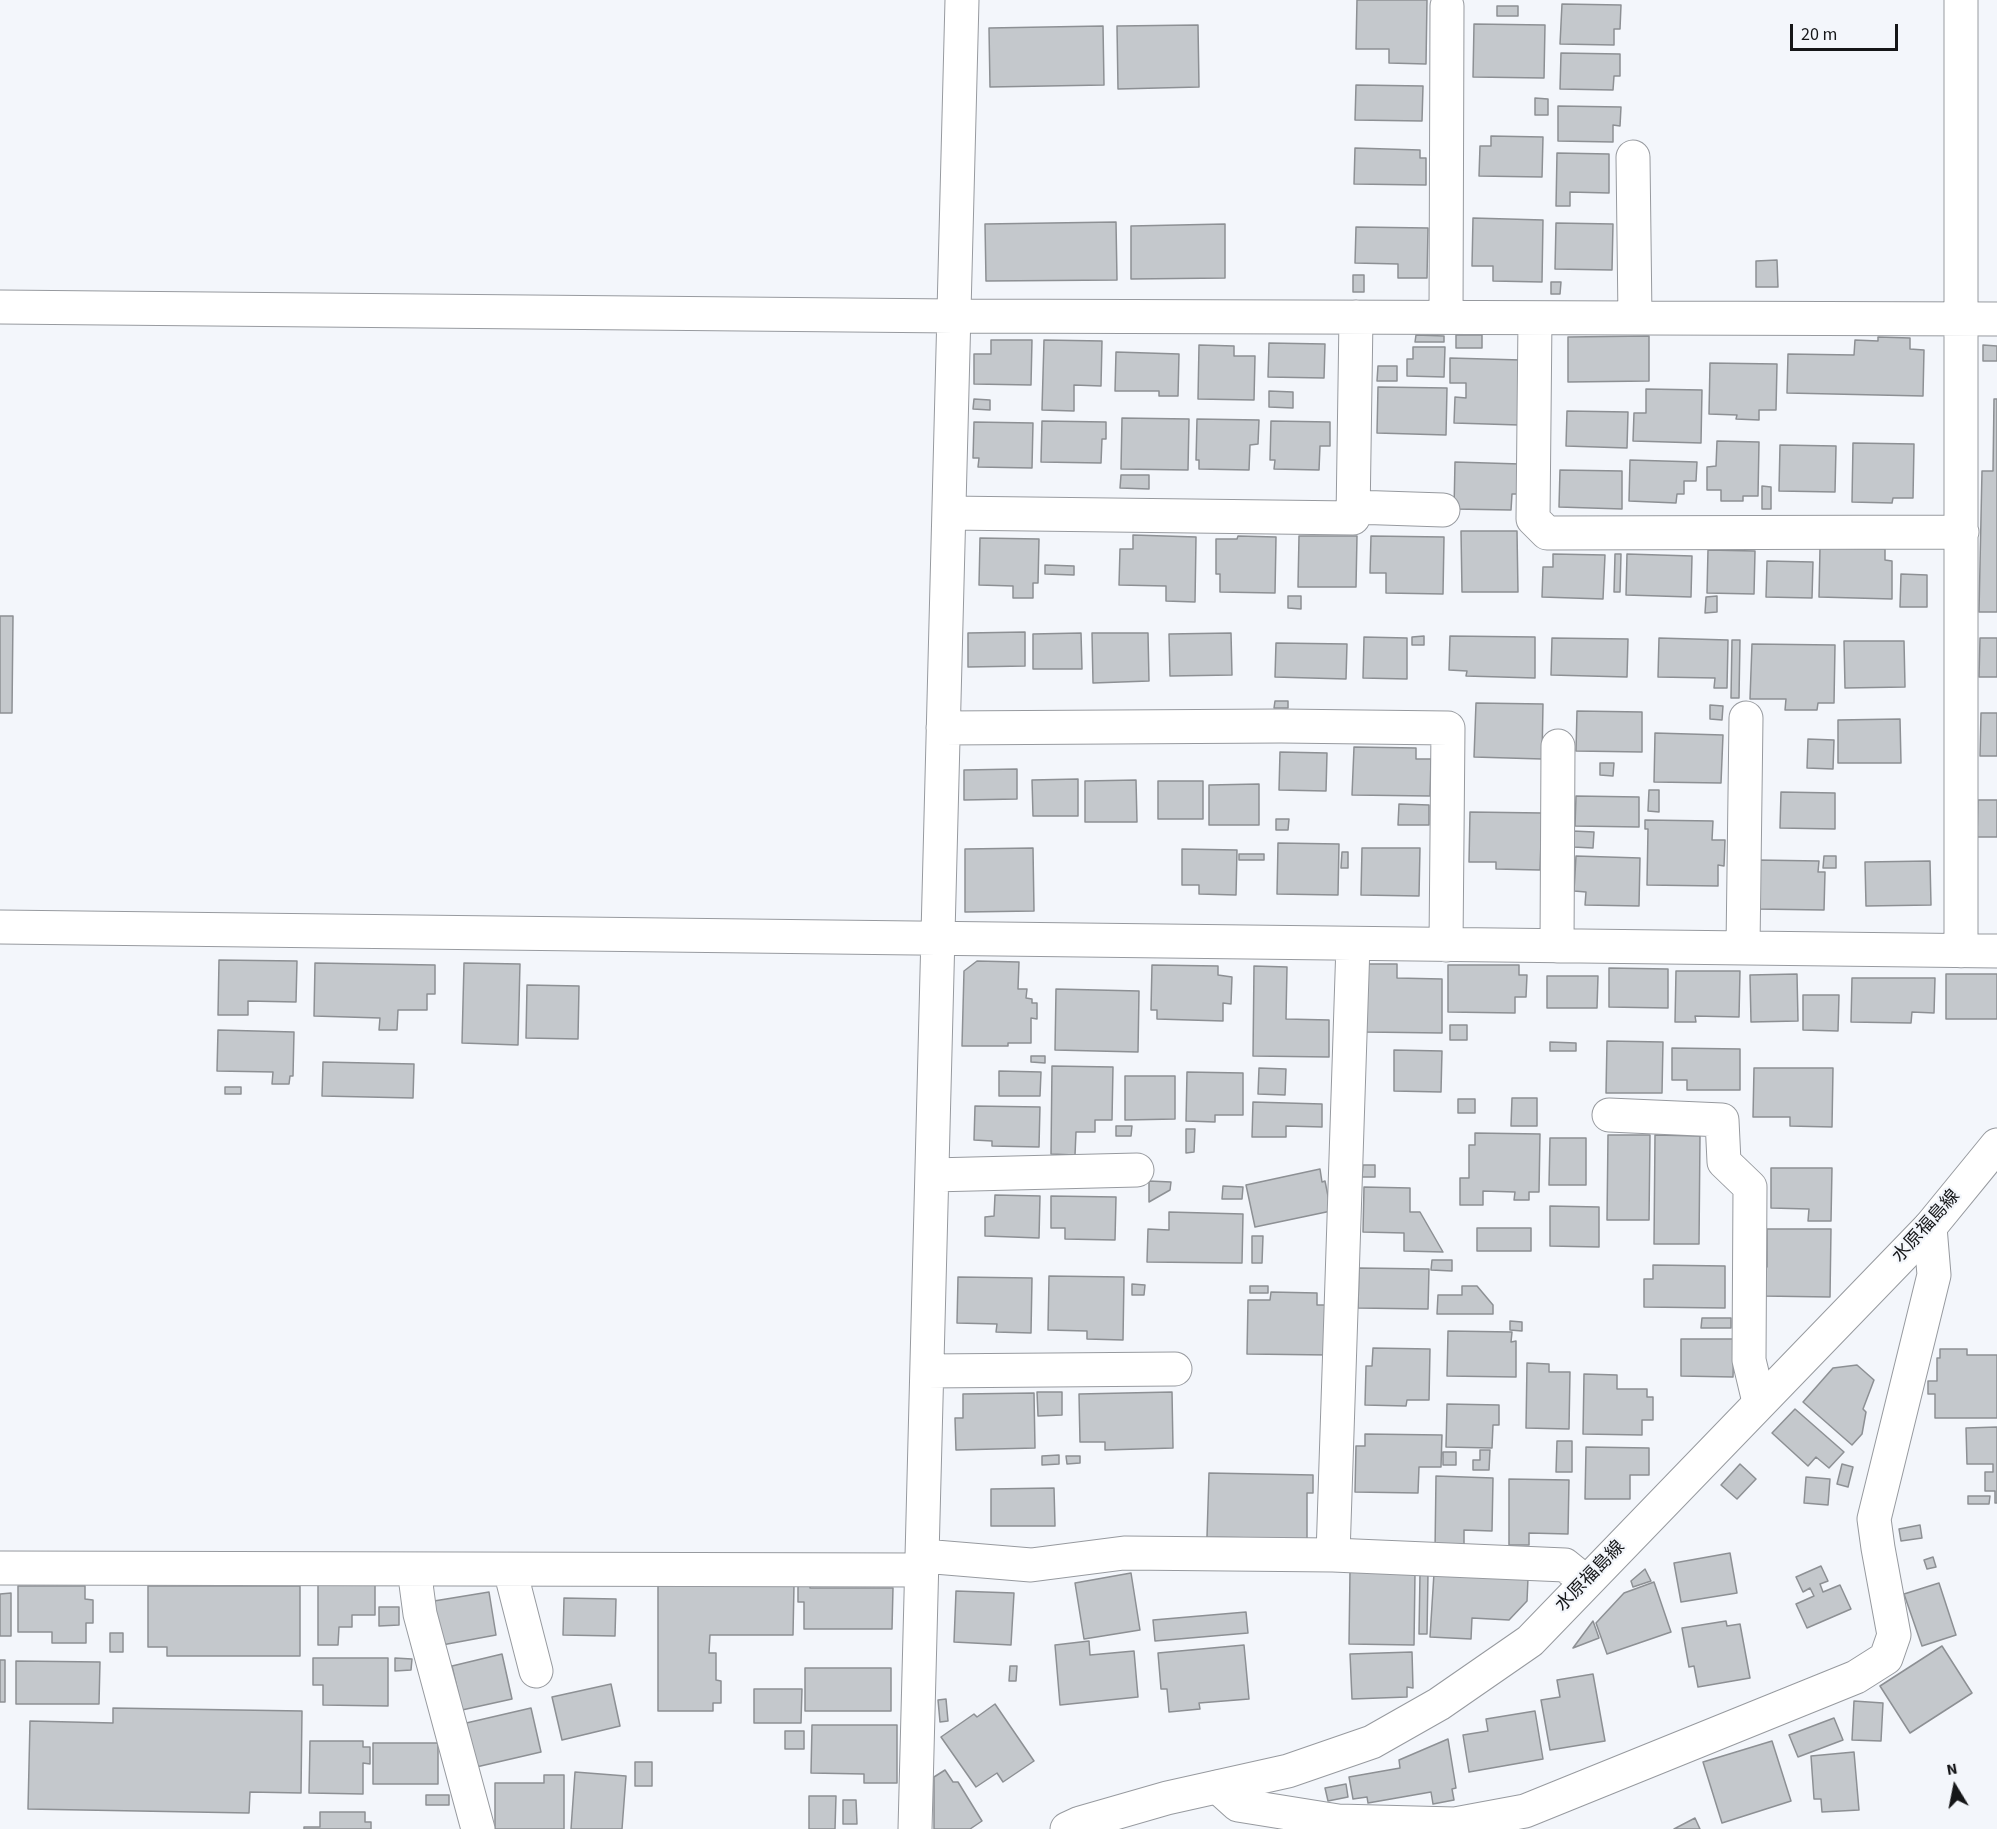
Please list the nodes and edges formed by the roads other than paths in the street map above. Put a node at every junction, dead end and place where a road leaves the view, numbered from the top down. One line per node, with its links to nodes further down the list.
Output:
1 (962, 0): 6 (street)
2 (1961, 0): 11 (street)
3 (1448, 6): 8 (street)
4 (1633, 157): 10 (street)
5 (0, 307): 6 (street)
6 (954, 316): 7 (street); 15 (street)
7 (1356, 317): 8 (street); 13 (street)
8 (1446, 317): 9 (street)
9 (1535, 318): 10 (street); 16 (street)
10 (1635, 318): 11 (street)
11 (1962, 319): 12 (street); 16 (street)
12 (1997, 319)
13 (1353, 507): 14 (street); 15 (street)
14 (1443, 510)
15 (949, 513): 18 (street)
16 (1962, 532): 26 (street)
17 (1746, 718): 25 (street)
18 (943, 728): 21 (street); 23 (street)
19 (1558, 746): 24 (street)
20 (0, 927): 21 (street)
21 (938, 939): 22 (street); 31 (street)
22 (1353, 944): 23 (street); 36 (street)
23 (1446, 945): 24 (street)
24 (1557, 946): 25 (street)
25 (1743, 947): 26 (street)
26 (1961, 951): 27 (street)
27 (1997, 951)
28 (1609, 1115): 35 (street)
29 (1997, 1145): 32 (street, 水原福島線)
30 (1137, 1170): 31 (street)
31 (932, 1175): 34 (street)
32 (1930, 1227): 35 (street, 水原福島線); 45 (street)
33 (1175, 1369): 34 (street)
34 (927, 1371): 37 (street)
35 (1759, 1402): 41 (street, 水原福島線)
36 (1333, 1555): 37 (street); 41 (street)
37 (922, 1563): 40 (street); 47 (street)
38 (0, 1568): 39 (street)
39 (414, 1569): 40 (street); 46 (street)
40 (510, 1570): 42 (street)
41 (1586, 1582): 43 (street, 水原福島線)
42 (536, 1671)
43 (1218, 1787): 44 (street, 水原福島線); 45 (street)
44 (1107, 1822): 48 (street, 水原福島線)
45 (1467, 1826)
46 (478, 1829)
47 (915, 1829)
48 (1067, 1829)

